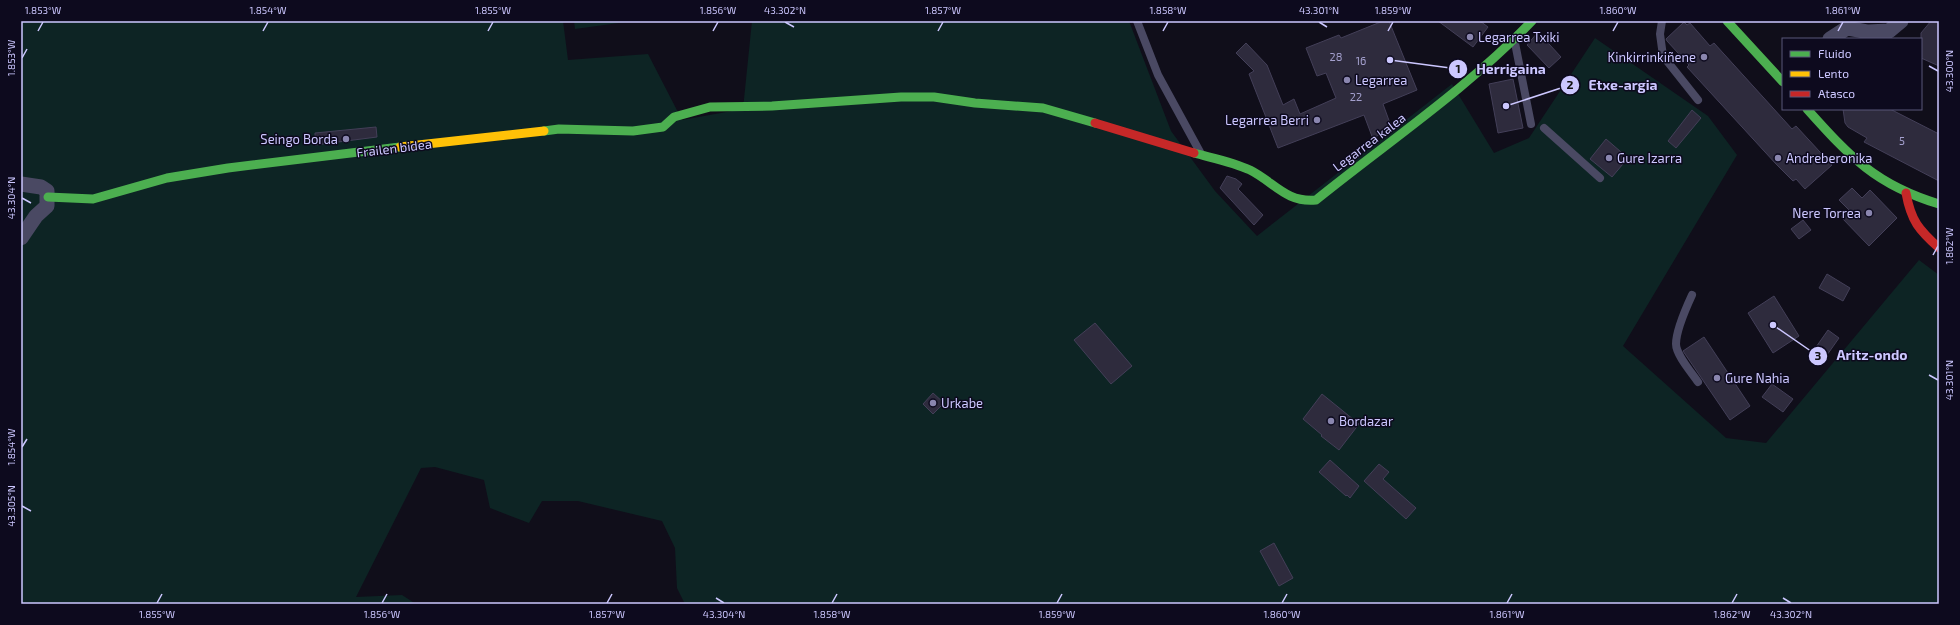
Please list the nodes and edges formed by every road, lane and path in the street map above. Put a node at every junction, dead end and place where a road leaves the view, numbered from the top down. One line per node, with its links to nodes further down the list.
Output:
1 (1137, 21): 14 (lane)
2 (1532, 21): 7 (street, Legarrea kalea)
3 (1662, 21): 9 (lane)
4 (1727, 21): 8 (street)
5 (1901, 21): 6 (street)
6 (1832, 38)
7 (1515, 40): 12 (lane); 14 (street, Legarrea kalea)
8 (1782, 78)
9 (1698, 100)
10 (772, 106): 14 (street, Legarrea kalea); 18 (street, Frailen bidea)
11 (1808, 110): 17 (street)
12 (1530, 124)
13 (1544, 128): 15 (lane)
14 (1201, 154)
15 (1600, 178)
16 (21, 184): 18 (street)
17 (1906, 193): 19 (street); 21 (street)
18 (48, 197): 20 (street)
19 (1939, 204)
20 (21, 238)
21 (1939, 248)
22 (1692, 295): 23 (lane)
23 (1698, 382)

